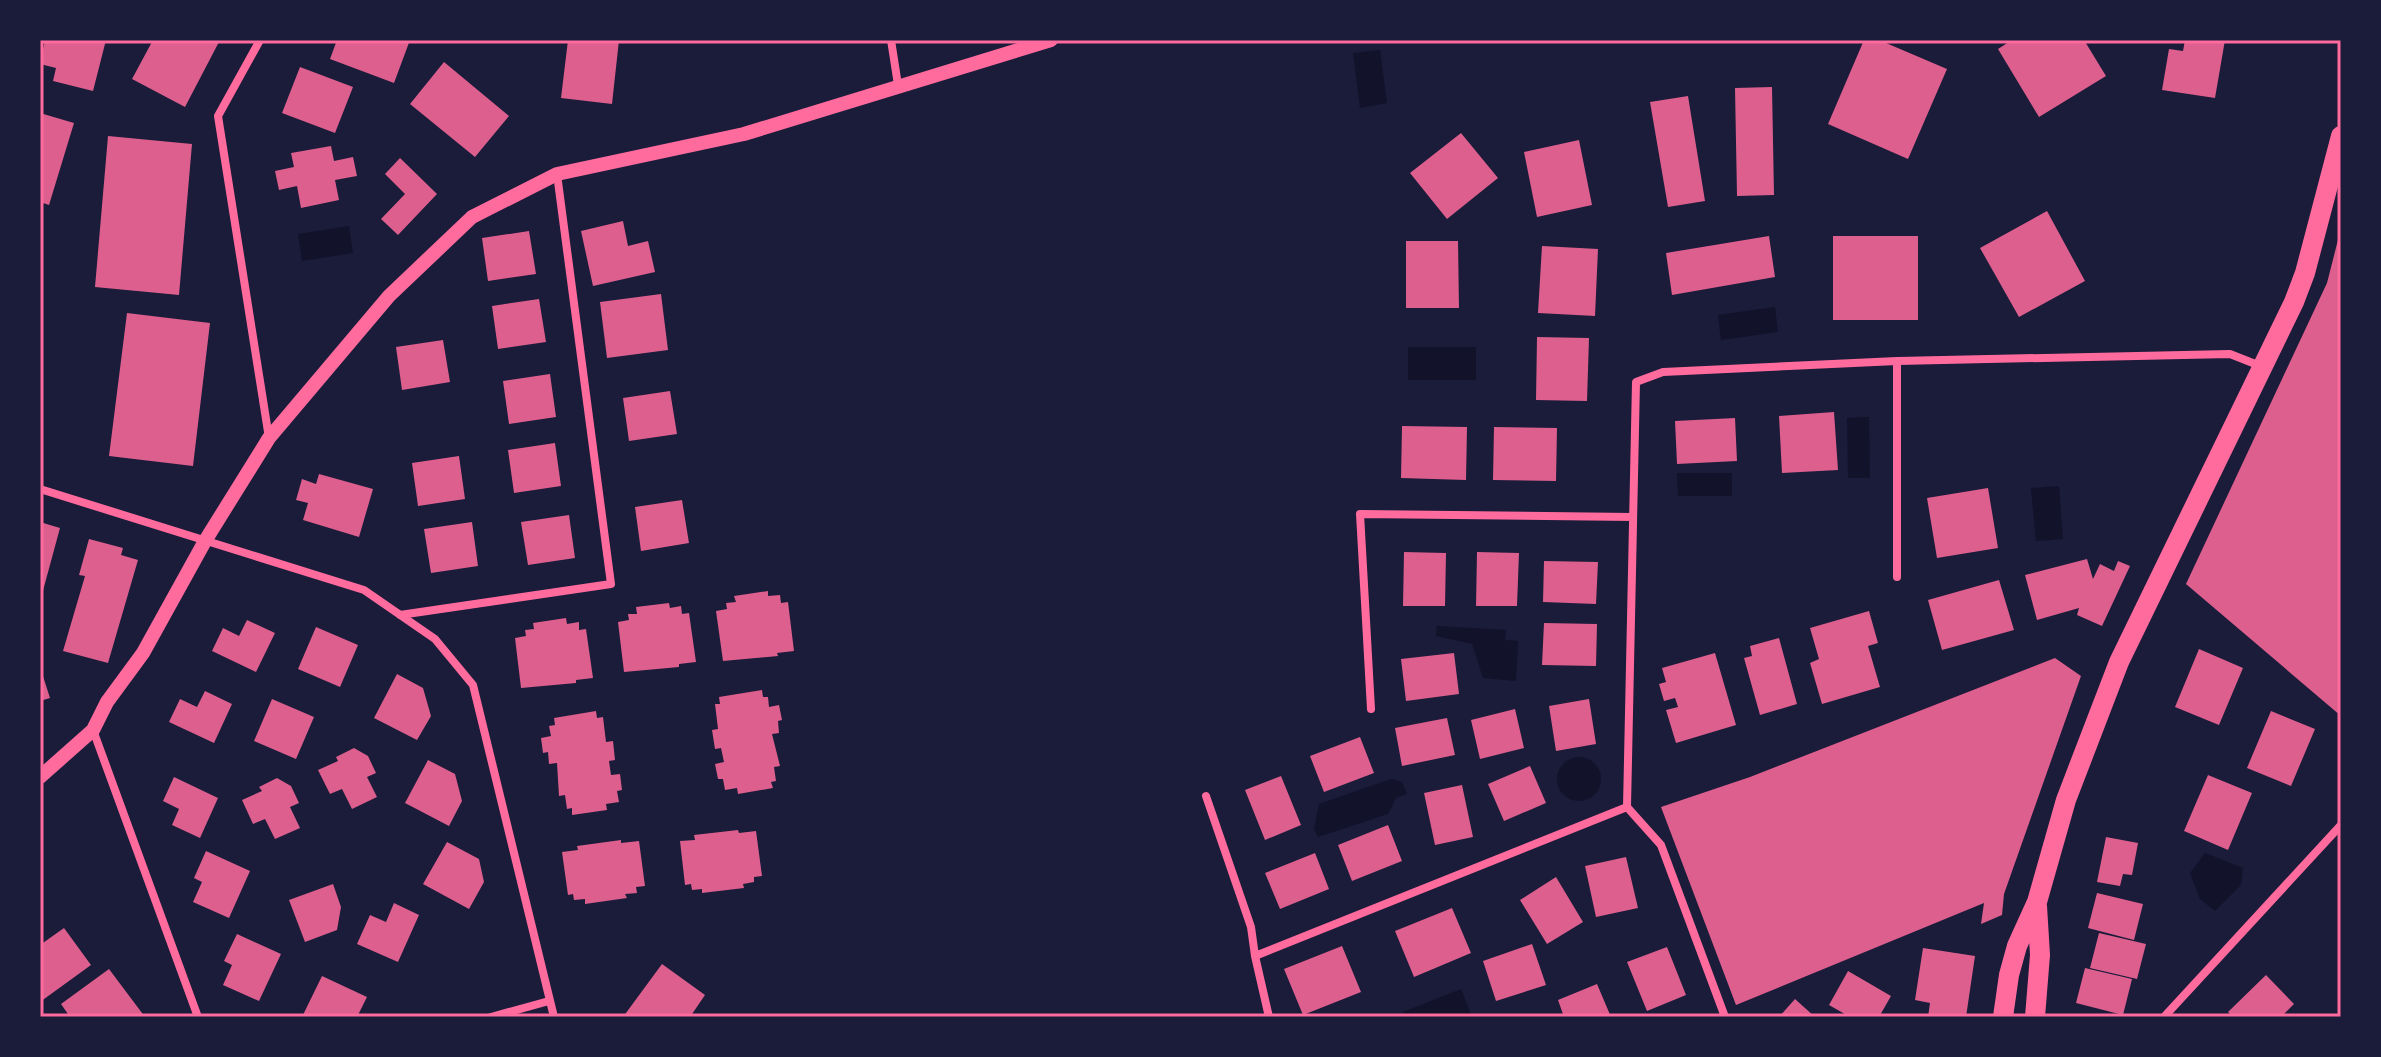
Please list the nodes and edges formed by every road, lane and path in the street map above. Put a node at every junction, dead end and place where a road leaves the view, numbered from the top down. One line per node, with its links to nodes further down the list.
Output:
1 (260, 40): 9 (street)
2 (891, 40): 4 (street)
3 (1051, 40): 4 (street)
4 (898, 85): 6 (street)
5 (2341, 136): 8 (main road)
6 (557, 174): 9 (street); 14 (street)
7 (1897, 361): 8 (street); 11 (street); 13 (street)
8 (2264, 367): 21 (main road)
9 (269, 438): 12 (street)
10 (40, 489): 12 (street)
11 (1633, 517): 15 (street); 19 (street)
12 (205, 541): 14 (street); 16 (street)
13 (1897, 577)
14 (400, 615): 24 (street)
15 (1371, 709)
16 (93, 730): 17 (street); 26 (street)
17 (40, 777)
18 (1206, 796): 22 (street)
19 (1627, 807): 22 (street); 30 (street)
20 (2341, 825): 33 (street)
21 (2037, 902): 23 (main road); 25 (main road)
22 (1255, 956): 29 (street)
23 (2039, 980): 31 (main road); 32 (main road)
24 (549, 1001): 27 (street); 28 (street)
25 (2005, 1010)
26 (198, 1017)
27 (491, 1017)
28 (554, 1017)
29 (1269, 1017)
30 (1725, 1017)
31 (2035, 1017)
32 (2052, 1017)
33 (2164, 1017)

